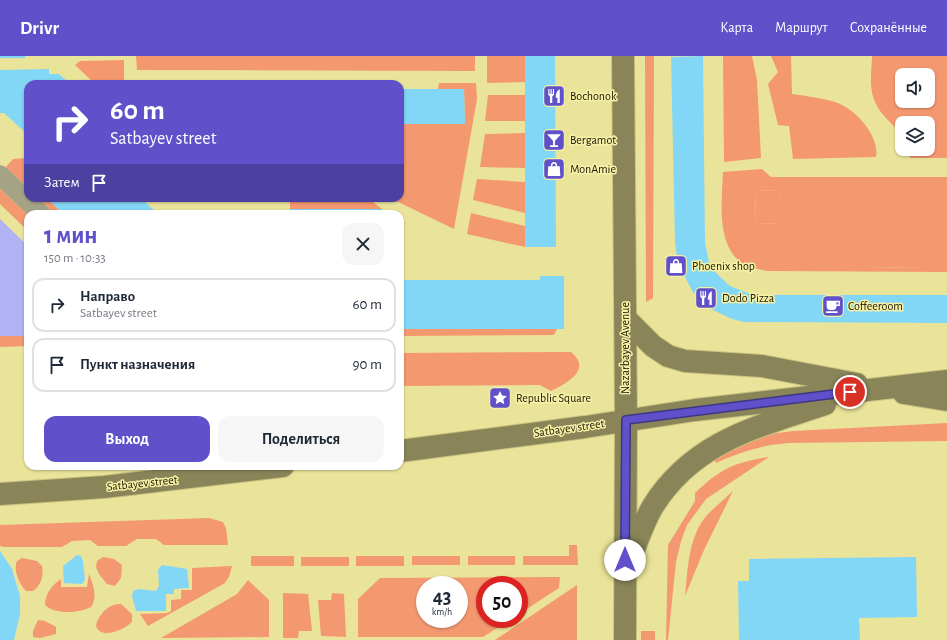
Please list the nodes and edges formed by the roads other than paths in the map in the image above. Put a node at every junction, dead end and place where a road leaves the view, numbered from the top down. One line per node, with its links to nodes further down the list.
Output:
1 (624, 56): 6 (main road, Nazarbayev Avenue)
2 (0, 175): 3 (street)
3 (24, 198)
4 (28, 202): 5 (street)
5 (37, 210)
6 (625, 318): 8 (main road); 10 (main road, Nazarbayev Avenue)
7 (947, 380): 8 (main road, Satbayev street)
8 (880, 389): 9 (main road, Satbayev street); 10 (main road, Satbayev street); 14 (main road, Satbayev street)
9 (947, 400)
10 (626, 420): 11 (main road, Satbayev street); 14 (main road, Nazarbayev Avenue)
11 (404, 450)
12 (249, 470): 13 (main road, Satbayev street)
13 (0, 494)
14 (625, 572): 15 (main road, Nazarbayev Avenue)
15 (625, 640)

